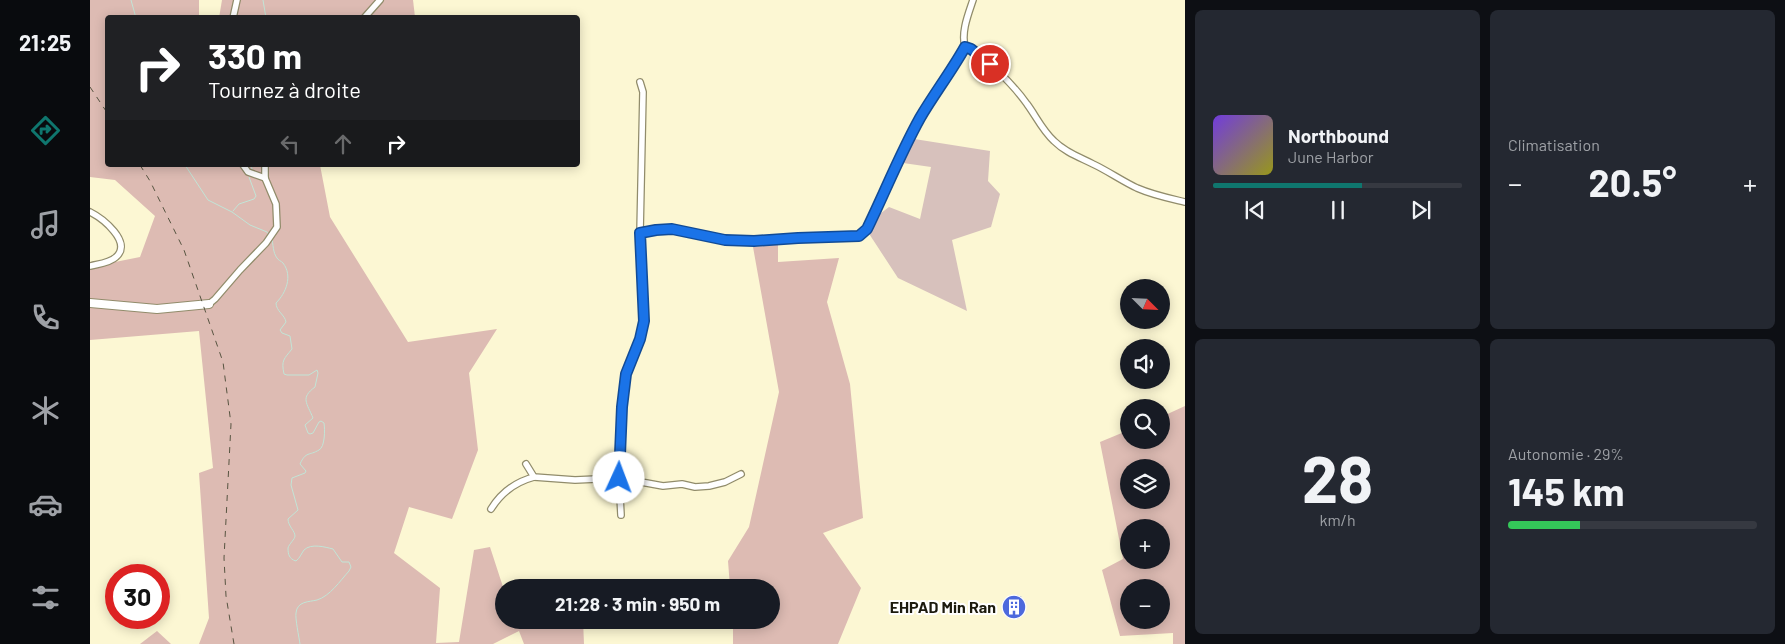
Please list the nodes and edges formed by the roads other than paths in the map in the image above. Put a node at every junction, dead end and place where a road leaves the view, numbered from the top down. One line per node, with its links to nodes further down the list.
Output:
1 (237, 0): 4 (street)
2 (380, 0): 5 (street)
3 (972, 0): 6 (street)
4 (234, 15)
5 (367, 15)
6 (965, 47): 11 (street); 13 (street)
7 (640, 82): 13 (street)
8 (244, 167): 10 (street)
9 (265, 167): 10 (street)
10 (265, 178): 16 (street)
11 (1185, 202)
12 (90, 212): 14 (street)
13 (640, 233): 20 (street)
14 (90, 266)
15 (90, 303): 16 (street)
16 (209, 304)
17 (526, 464): 19 (street)
18 (741, 474): 20 (street)
19 (534, 477): 20 (street); 21 (street)
20 (619, 478): 22 (street)
21 (491, 509)
22 (622, 515)

